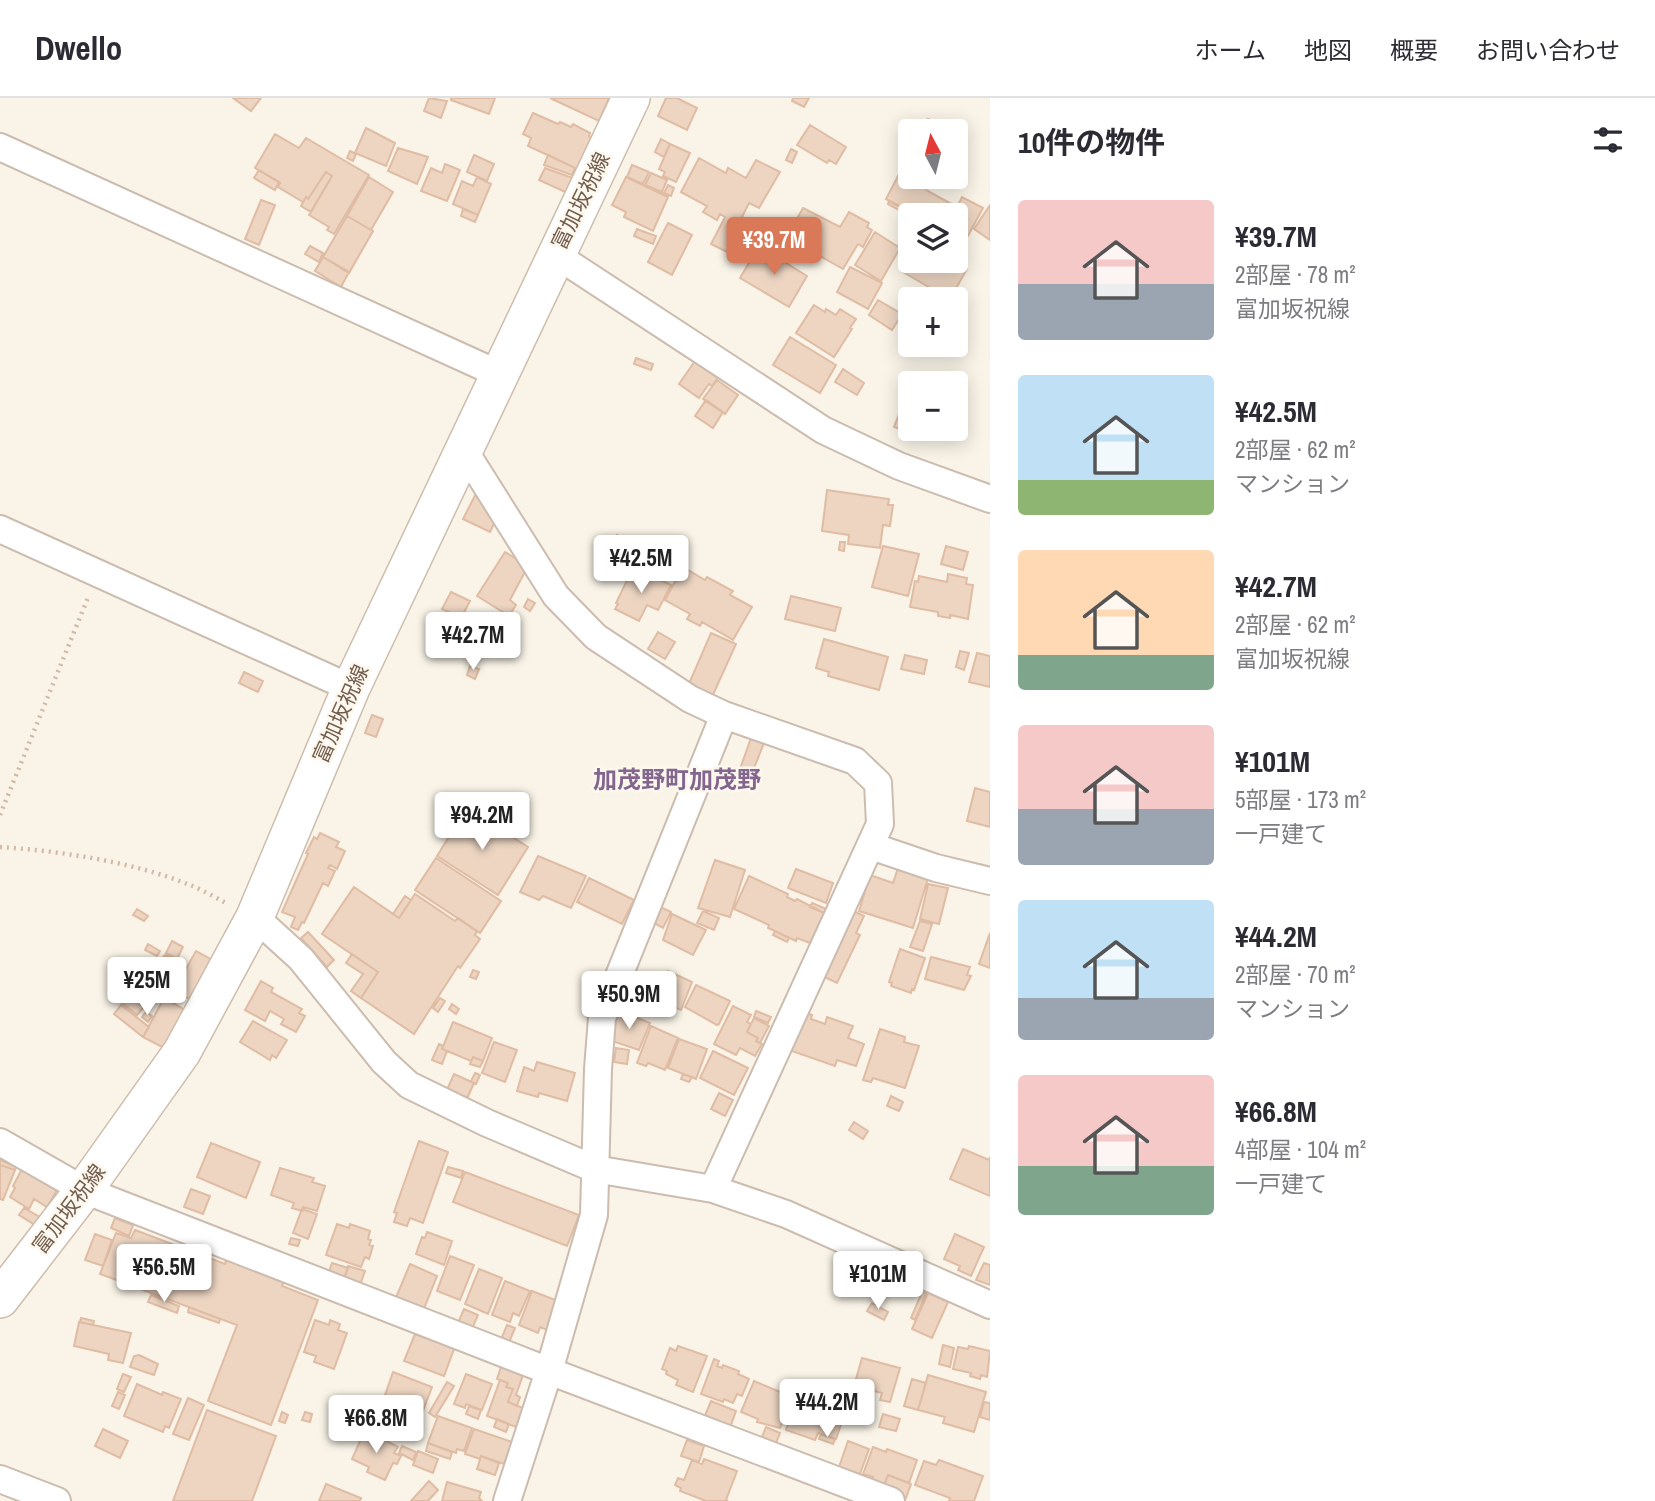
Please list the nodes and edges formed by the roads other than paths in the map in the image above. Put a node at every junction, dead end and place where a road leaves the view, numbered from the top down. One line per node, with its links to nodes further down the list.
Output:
1 (631, 98): 3 (main road, 富加坂祝線)
2 (0, 147): 4 (street)
3 (556, 255): 4 (main road, 富加坂祝線); 6 (street)
4 (501, 376): 5 (main road, 富加坂祝線)
5 (464, 450): 8 (main road, 富加坂祝線); 9 (street)
6 (990, 499)
7 (0, 529): 8 (street)
8 (351, 688): 12 (main road, 富加坂祝線)
9 (724, 715): 10 (street); 14 (street)
10 (870, 846): 11 (street); 15 (street)
11 (990, 881)
12 (255, 917): 14 (street); 16 (main road, 富加坂祝線)
13 (0, 1142): 16 (street)
14 (595, 1169): 15 (street); 19 (street)
15 (713, 1189): 18 (street)
16 (84, 1191): 17 (main road, 富加坂祝線); 19 (street)
17 (0, 1299)
18 (990, 1305)
19 (550, 1371): 22 (street); 23 (street)
20 (0, 1479): 21 (street)
21 (57, 1501)
22 (507, 1501)
23 (891, 1501)

